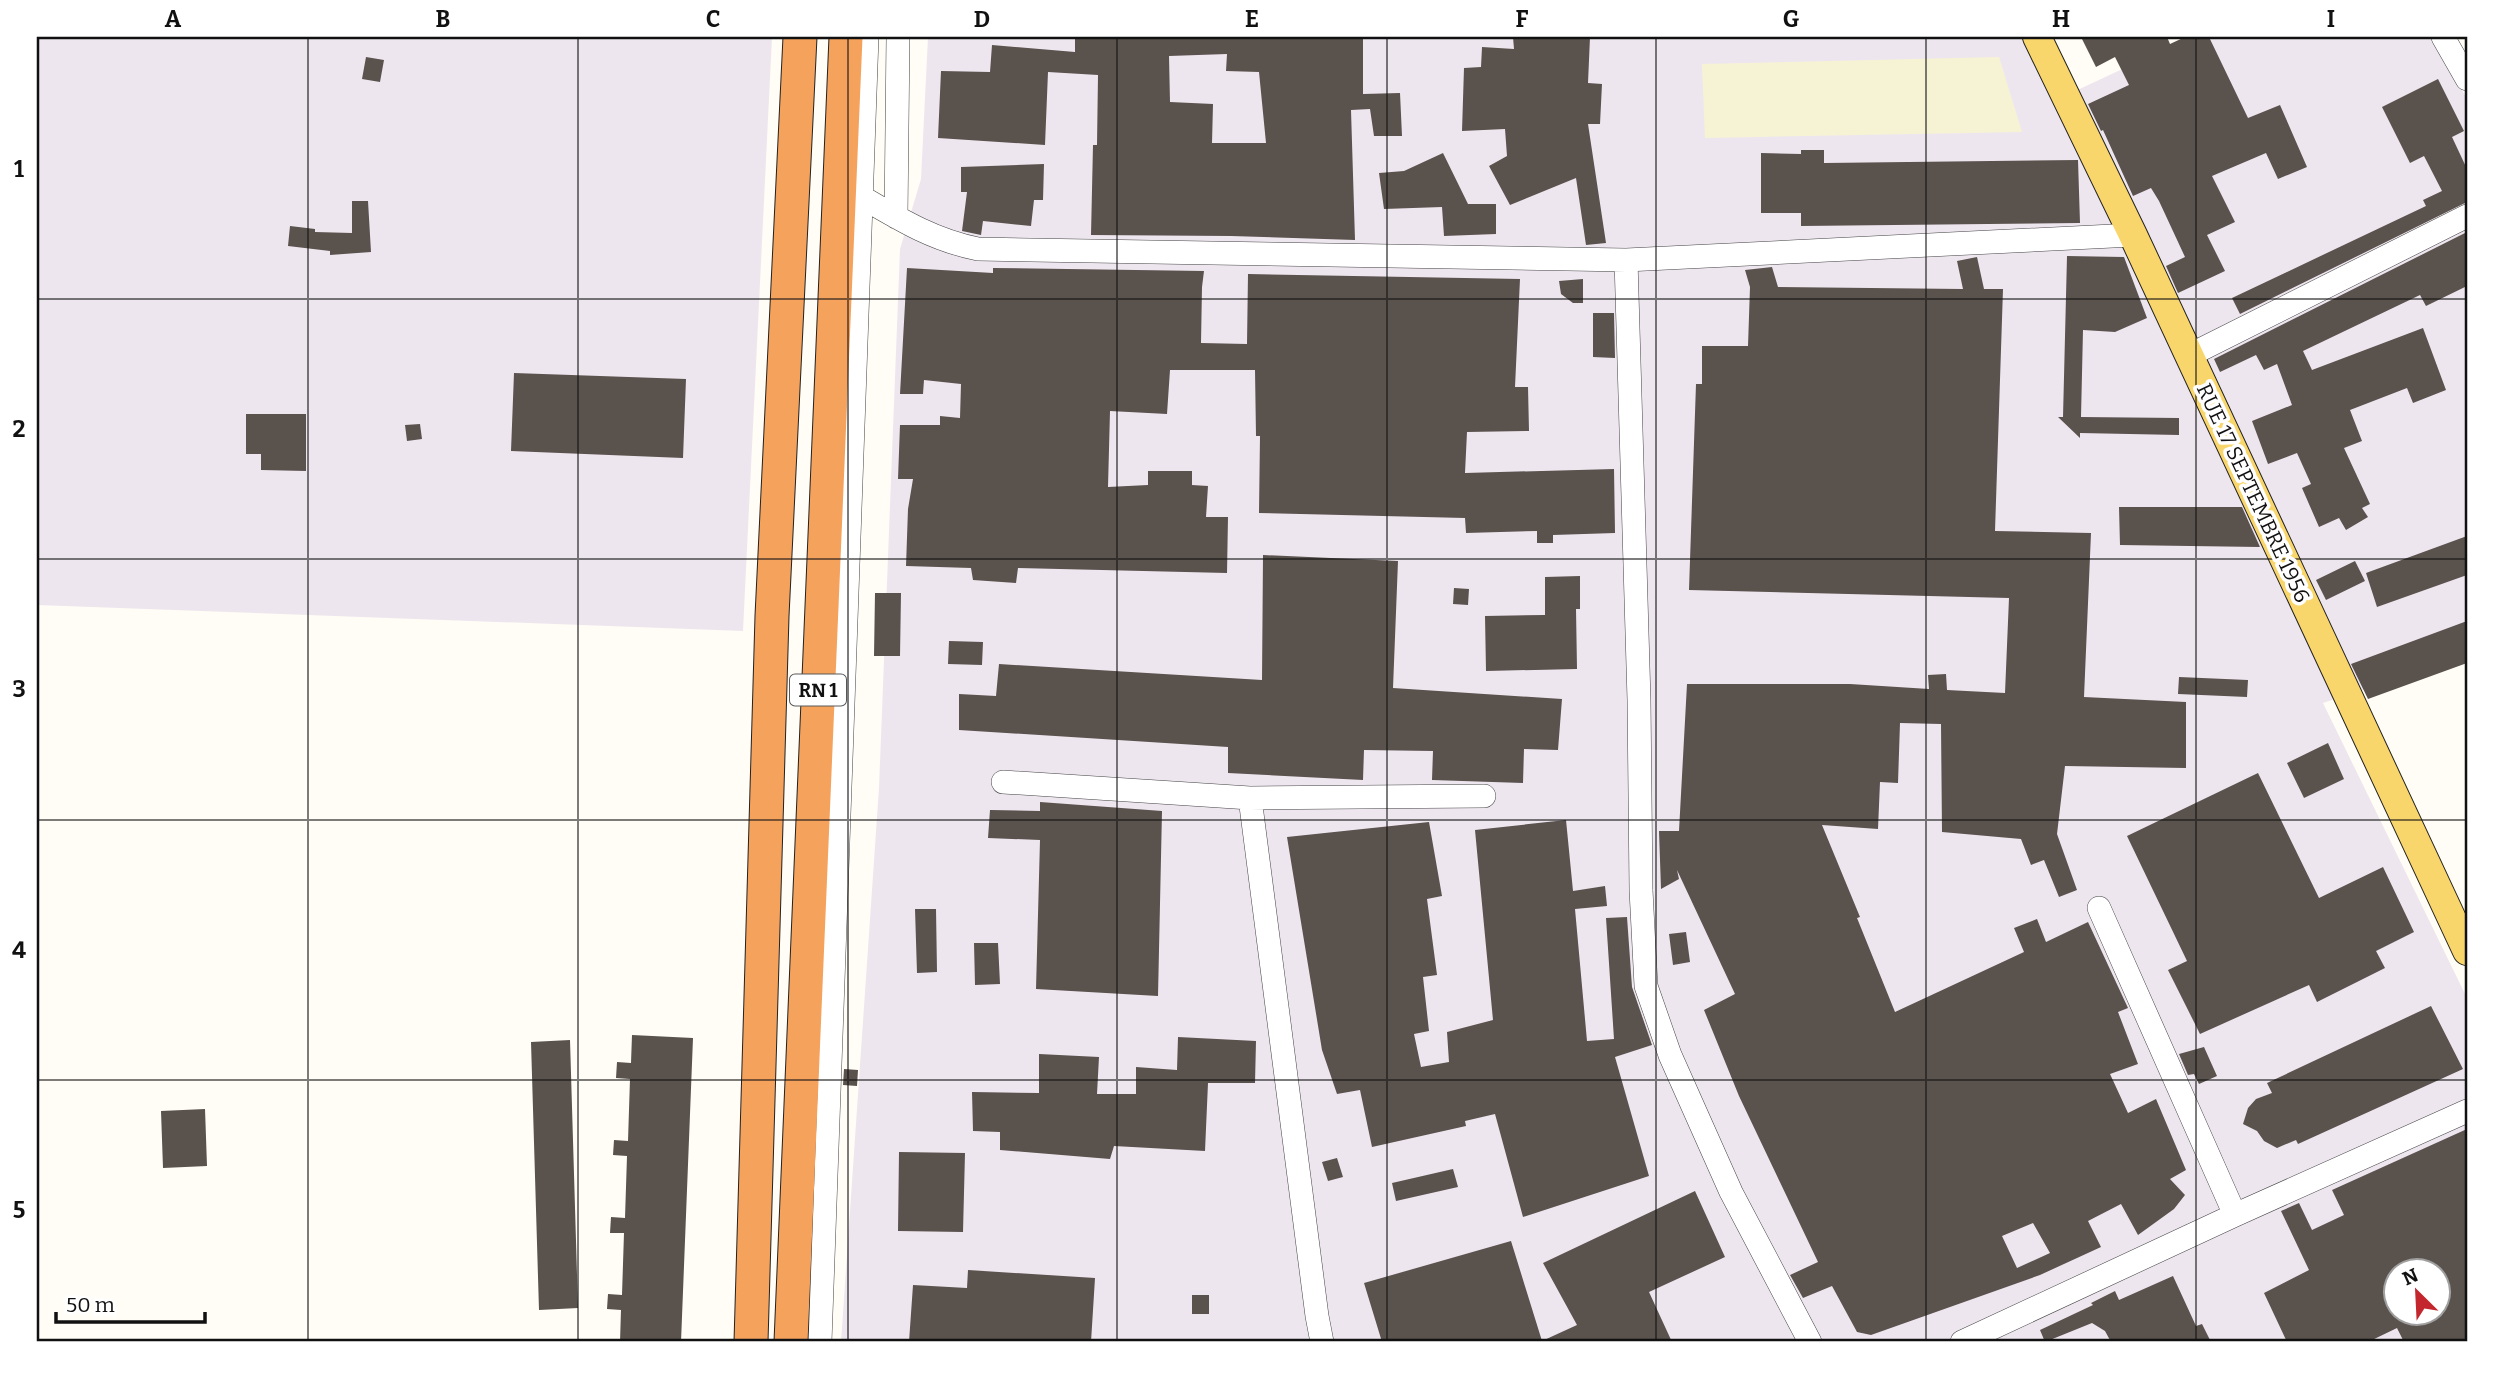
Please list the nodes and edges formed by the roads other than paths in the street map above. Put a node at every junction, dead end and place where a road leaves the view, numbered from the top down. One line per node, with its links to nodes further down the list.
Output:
1 (800, 37): 21 (highway, RN 1)
2 (846, 37): 22 (highway, RN 1)
3 (867, 37): 8 (street)
4 (898, 37): 10 (street)
5 (2037, 37): 11 (main road, RUE 17 SEPTEMBRE 1956)
6 (2443, 37): 7 (street)
7 (2467, 79)
8 (860, 196): 10 (street); 23 (street)
9 (2467, 216): 13 (street)
10 (896, 218): 12 (street)
11 (2133, 235): 12 (street); 13 (main road, RUE 17 SEPTEMBRE 1956)
12 (1626, 260): 25 (street)
13 (2188, 356): 18 (main road, RUE 17 SEPTEMBRE 1956)
14 (1003, 782): 16 (street)
15 (1485, 796): 16 (street)
16 (1250, 798): 24 (street)
17 (2099, 908): 20 (street)
18 (2467, 951)
19 (2467, 1111): 20 (street)
20 (2235, 1215): 26 (street)
21 (751, 1342)
22 (791, 1342)
23 (820, 1342)
24 (1322, 1342)
25 (1810, 1342)
26 (1962, 1342)

